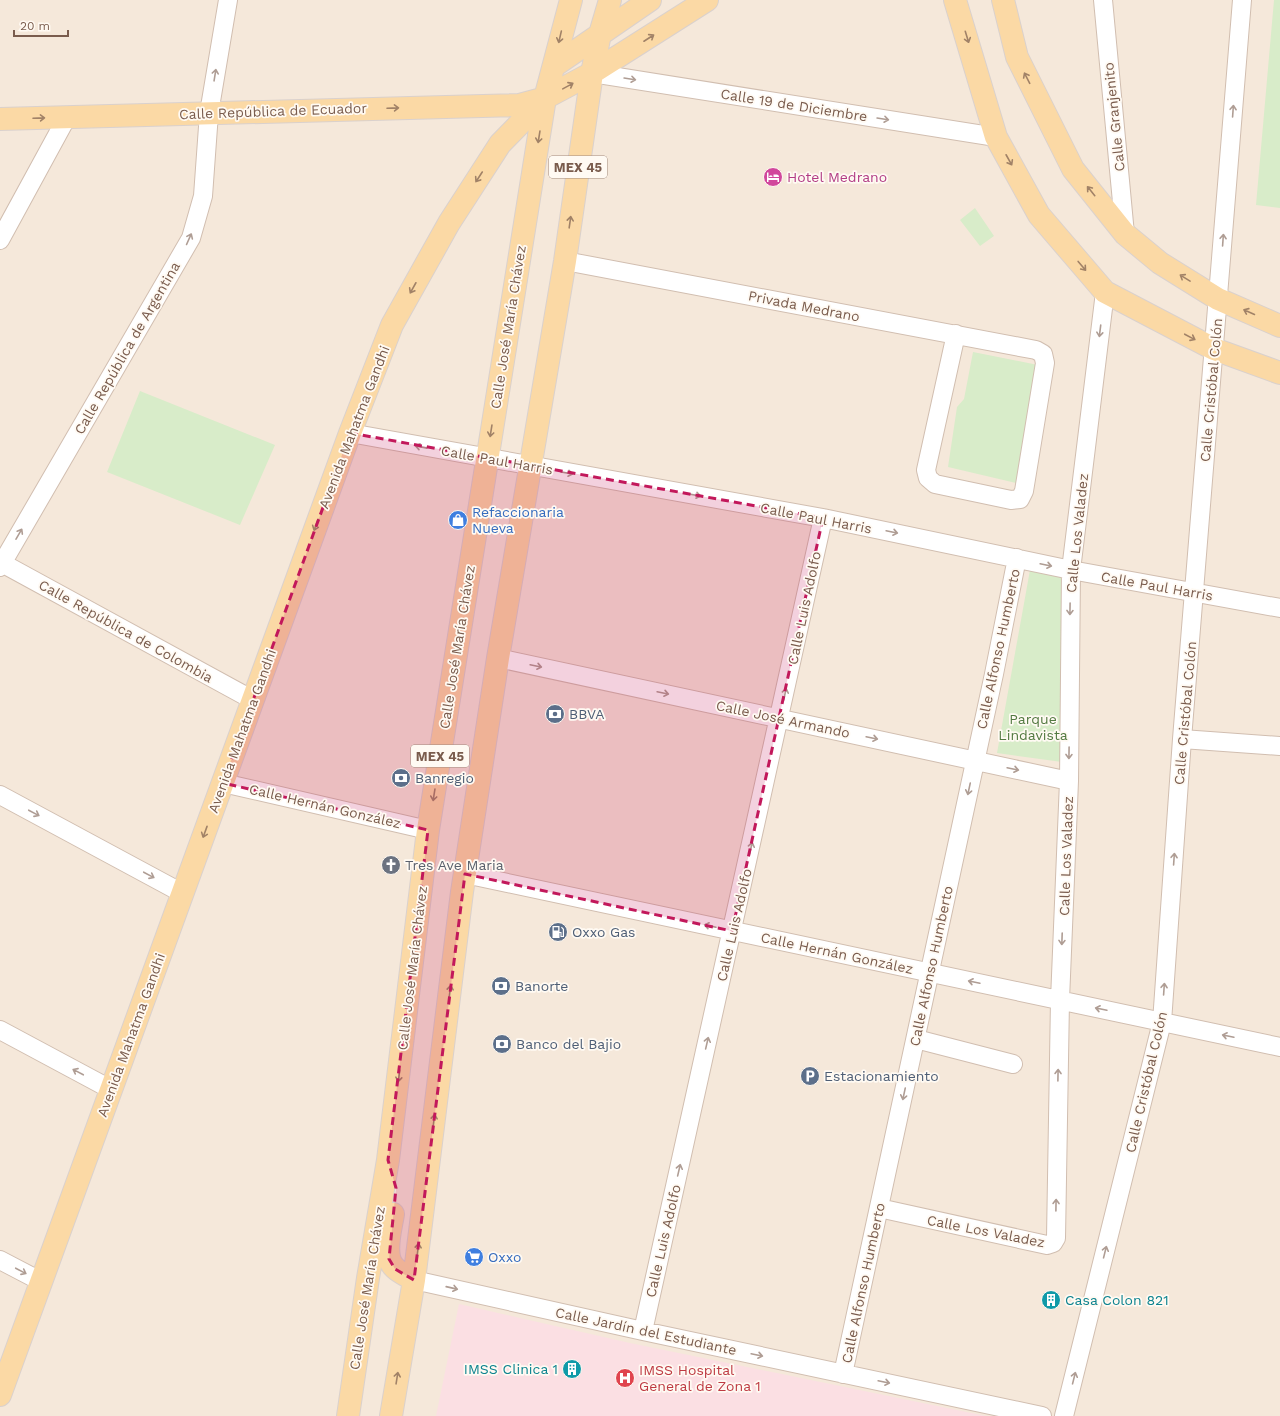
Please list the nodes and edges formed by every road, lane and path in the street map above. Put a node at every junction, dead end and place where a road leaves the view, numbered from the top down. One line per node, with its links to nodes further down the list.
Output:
1 (228, 0): 14 (street, Calle República de Argentina, one-way to 1)
2 (570, 0): 11 (main road, Calle José María Chávez / MEX 45, one-way to 11)
3 (610, 0): 10 (main road, MEX 45)
4 (650, 0): 10 (main road)
5 (707, 0): 12 (main road, one-way to 5)
6 (955, 0): 17 (main road, one-way to 17)
7 (1003, 0): 18 (main road, one-way to 7)
8 (1103, 0): 18 (street, Calle Granjenito)
9 (1242, 0): 22 (street, Calle Cristóbal Colón, one-way to 9)
10 (600, 34): 11 (main road); 12 (main road, MEX 45)
11 (554, 66): 13 (main road, Calle José María Chávez / MEX 45)
12 (592, 73): 13 (main road, one-way to 12); 17 (street, Calle 19 de Diciembre, one-way to 17); 20 (main road, MEX 45, one-way to 12)
13 (545, 98): 14 (main road, Calle República de Ecuador, one-way to 13); 27 (main road, Avenida Mahatma Gandhi, one-way to 27); 28 (main road, Calle José María Chávez / MEX 45, one-way to 28)
14 (209, 113): 15 (main road, Calle República de Ecuador); 32 (street, Calle República de Argentina, one-way to 14)
15 (67, 117): 16 (main road, Calle República de Ecuador, one-way to 15); 19 (street)
16 (0, 119)
17 (996, 137): 21 (main road, one-way to 21)
18 (1125, 234): 22 (main road, one-way to 18)
19 (0, 240)
20 (564, 261): 24 (street, Privada Medrano); 29 (main road, MEX 45)
21 (1105, 292): 25 (main road, one-way to 25); 33 (street, Calle Los Valadez, one-way to 33)
22 (1218, 299): 23 (main road, one-way to 22); 25 (street, Calle Cristóbal Colón)
23 (1280, 326)
24 (956, 334): 24 (street, Privada Medrano)
25 (1214, 349): 26 (main road); 34 (street, Calle Cristóbal Colón)
26 (1280, 373)
27 (350, 433): 28 (street, Calle Paul Harris, one-way to 27); 37 (main road, Avenida Mahatma Gandhi, one-way to 37)
28 (487, 459): 29 (street, Calle Paul Harris); 45 (main road, Calle José María Chávez / MEX 45, one-way to 45)
29 (529, 466): 30 (street, Calle Paul Harris, one-way to 30); 36 (main road, MEX 45)
30 (823, 518): 31 (street, Calle Paul Harris, one-way to 31); 38 (street, Calle Luis Adolfo, one-way to 30)
31 (1017, 558): 33 (street, Calle Paul Harris, one-way to 33); 41 (street, Calle Alfonso Humberto)
32 (1, 564): 37 (street, Calle República de Colombia)
33 (1071, 570): 34 (street, Calle Paul Harris); 42 (street, Calle Los Valadez, one-way to 42)
34 (1194, 593): 35 (street, Calle Paul Harris); 39 (street, Calle Cristóbal Colón)
35 (1280, 608)
36 (498, 658): 38 (street, Calle José Armando, one-way to 38); 46 (main road, MEX 45)
37 (253, 700): 43 (main road, Avenida Mahatma Gandhi)
38 (780, 718): 41 (street, Calle José Armando, one-way to 41); 48 (street, Calle Luis Adolfo, one-way to 38)
39 (1182, 739): 40 (street); 51 (street, Calle Cristóbal Colón, one-way to 39)
40 (1280, 746)
41 (975, 761): 42 (street, Calle José Armando, one-way to 42); 49 (street, Calle Alfonso Humberto, one-way to 49)
42 (1069, 781): 50 (street, Calle Los Valadez, one-way to 50)
43 (223, 783): 45 (street, Calle Hernán González); 47 (main road, Avenida Mahatma Gandhi, one-way to 47)
44 (0, 795): 47 (street, one-way to 47)
45 (428, 830): 59 (main road, Calle José María Chávez / MEX 45, one-way to 59)
46 (465, 874): 48 (street, Calle Hernán González, one-way to 46); 62 (main road, MEX 45, one-way to 46)
47 (182, 893): 58 (main road, Avenida Mahatma Gandhi)
48 (732, 931): 49 (street, Calle Hernán González); 64 (street, Calle Luis Adolfo, one-way to 48)
49 (930, 973): 50 (street, Calle Hernán González, one-way to 49); 54 (street, Calle Alfonso Humberto)
50 (1060, 1000): 51 (street, Calle Hernán González, one-way to 50); 60 (street, Calle Los Valadez, one-way to 50)
51 (1162, 1022): 55 (street, Calle Hernán González, one-way to 51); 70 (street, Calle Cristóbal Colón, one-way to 51)
52 (0, 1030): 58 (street, one-way to 52)
53 (1280, 1037): 55 (street)
54 (916, 1039): 57 (street); 60 (street, Calle Alfonso Humberto, one-way to 60)
55 (1249, 1041): 56 (street, Calle Hernán González)
56 (1280, 1047)
57 (1013, 1064)
58 (112, 1090): 63 (main road, Avenida Mahatma Gandhi)
59 (388, 1160): 62 (main road); 67 (main road, Calle José María Chávez / MEX 45)
60 (879, 1208): 65 (street, Calle Alfonso Humberto)
61 (0, 1260): 63 (street, one-way to 63)
62 (414, 1280): 64 (street, Calle Jardín del Estudiante, one-way to 64); 68 (main road, MEX 45, one-way to 62)
63 (42, 1282): 66 (main road, Avenida Mahatma Gandhi)
64 (643, 1331): 65 (street, Calle Jardín del Estudiante, one-way to 65)
65 (843, 1374): 69 (street, Calle Jardín del Estudiante, one-way to 69)
66 (0, 1395)
67 (348, 1416)
68 (391, 1416)
69 (1042, 1416)
70 (1064, 1416)

